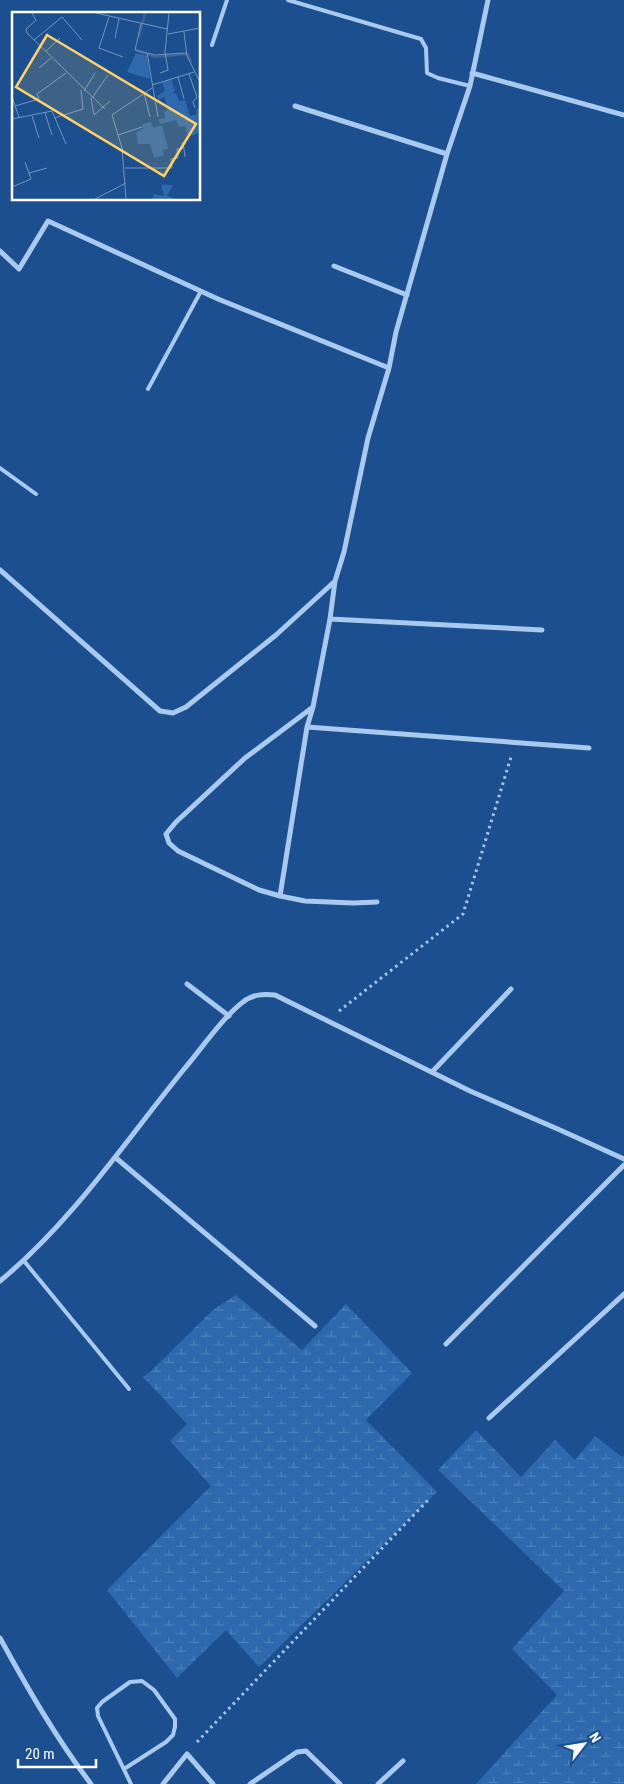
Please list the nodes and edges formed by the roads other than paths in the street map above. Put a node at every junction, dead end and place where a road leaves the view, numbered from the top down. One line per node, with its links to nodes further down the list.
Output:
1 (226, 0): 4 (lane)
2 (288, 0): 6 (lane)
3 (488, 0): 5 (street)
4 (212, 45)
5 (472, 73): 6 (street); 8 (street)
6 (470, 86): 9 (street)
7 (295, 106): 9 (street)
8 (624, 115)
9 (447, 154): 13 (street)
10 (0, 251): 12 (street)
11 (334, 266): 13 (street)
12 (201, 291): 14 (street); 15 (lane)
13 (407, 295): 14 (street)
14 (389, 368): 19 (street)
15 (148, 389)
16 (0, 468): 17 (lane)
17 (36, 494)
18 (0, 570): 19 (street)
19 (335, 581): 20 (street)
20 (330, 619): 21 (street); 22 (street)
21 (542, 630)
22 (313, 707): 23 (street); 25 (street)
23 (308, 727): 24 (street); 25 (street)
24 (589, 748)
25 (280, 896): 26 (street)
26 (377, 902)
27 (187, 984): 29 (street)
28 (512, 989): 30 (street)
29 (229, 1016): 30 (street); 31 (street)
30 (432, 1072): 32 (street)
31 (116, 1158): 34 (street); 37 (street)
32 (624, 1159)
33 (624, 1165): 38 (street)
34 (24, 1261): 35 (street); 39 (lane)
35 (0, 1281)
36 (624, 1294): 40 (street)
37 (315, 1326)
38 (446, 1344)
39 (129, 1389)
40 (489, 1418)
41 (0, 1638): 44 (street)
42 (403, 1761): 50 (street)
43 (124, 1769): 43 (lane); 45 (lane)
44 (91, 1784)
45 (131, 1784)
46 (163, 1784): 47 (street)
47 (213, 1784)
48 (250, 1784): 49 (street)
49 (340, 1784)
50 (378, 1784)

